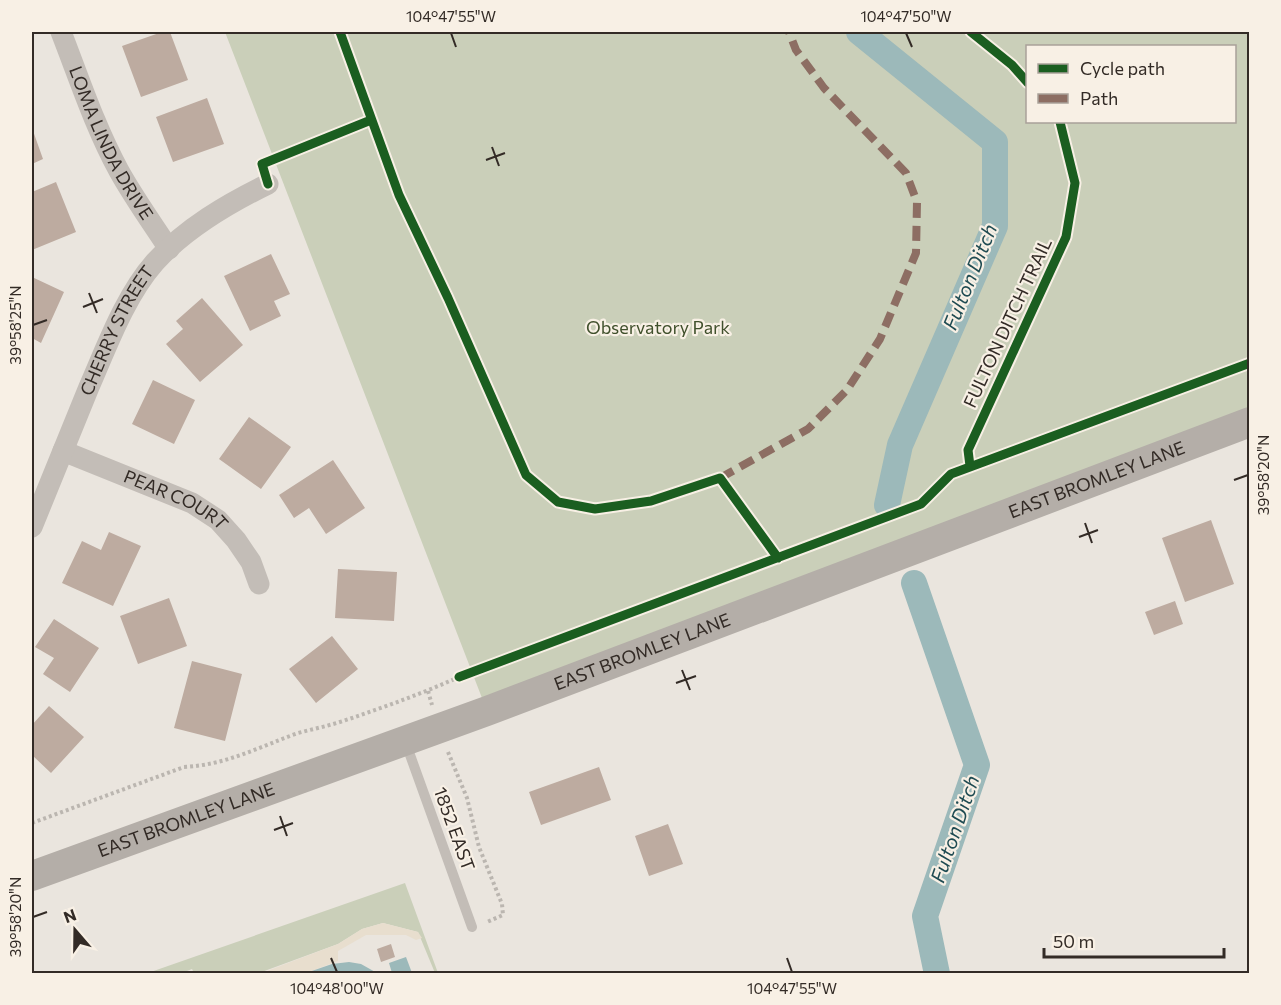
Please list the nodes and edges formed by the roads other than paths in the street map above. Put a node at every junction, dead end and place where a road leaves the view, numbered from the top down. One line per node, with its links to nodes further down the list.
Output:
1 (61, 32): 3 (street, LOMA LINDA DRIVE)
2 (267, 184): 3 (street, CHERRY STREET)
3 (169, 249): 5 (street, CHERRY STREET)
4 (1250, 422): 8 (main road, EAST BROMLEY LANE)
5 (63, 452): 6 (street, CHERRY STREET); 7 (street, PEAR COURT)
6 (32, 527)
7 (259, 584)
8 (405, 741): 9 (main road, EAST BROMLEY LANE); 10 (lane, 1852 EAST)
9 (32, 876)
10 (472, 927)

